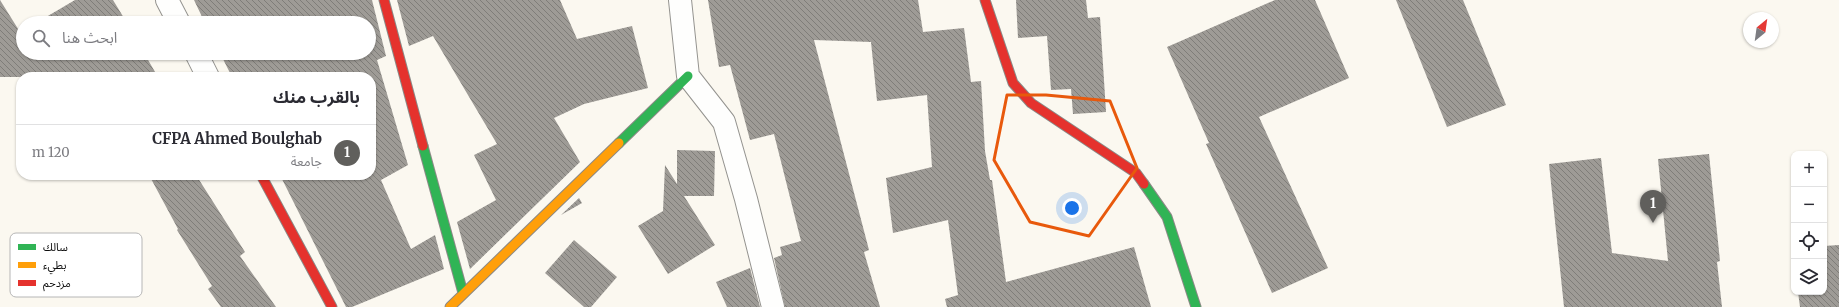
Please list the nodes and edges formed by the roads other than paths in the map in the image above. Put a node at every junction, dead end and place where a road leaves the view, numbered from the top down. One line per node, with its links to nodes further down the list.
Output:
1 (167, 0): 5 (street)
2 (384, 0): 10 (street)
3 (680, 0): 8 (street)
4 (985, 0): 14 (street)
5 (175, 16)
6 (200, 60): 7 (street)
7 (206, 72)
8 (688, 76): 10 (street); 13 (street)
9 (264, 180): 11 (street)
10 (463, 293): 12 (street)
11 (332, 307)
12 (450, 307)
13 (773, 307)
14 (1196, 307)

